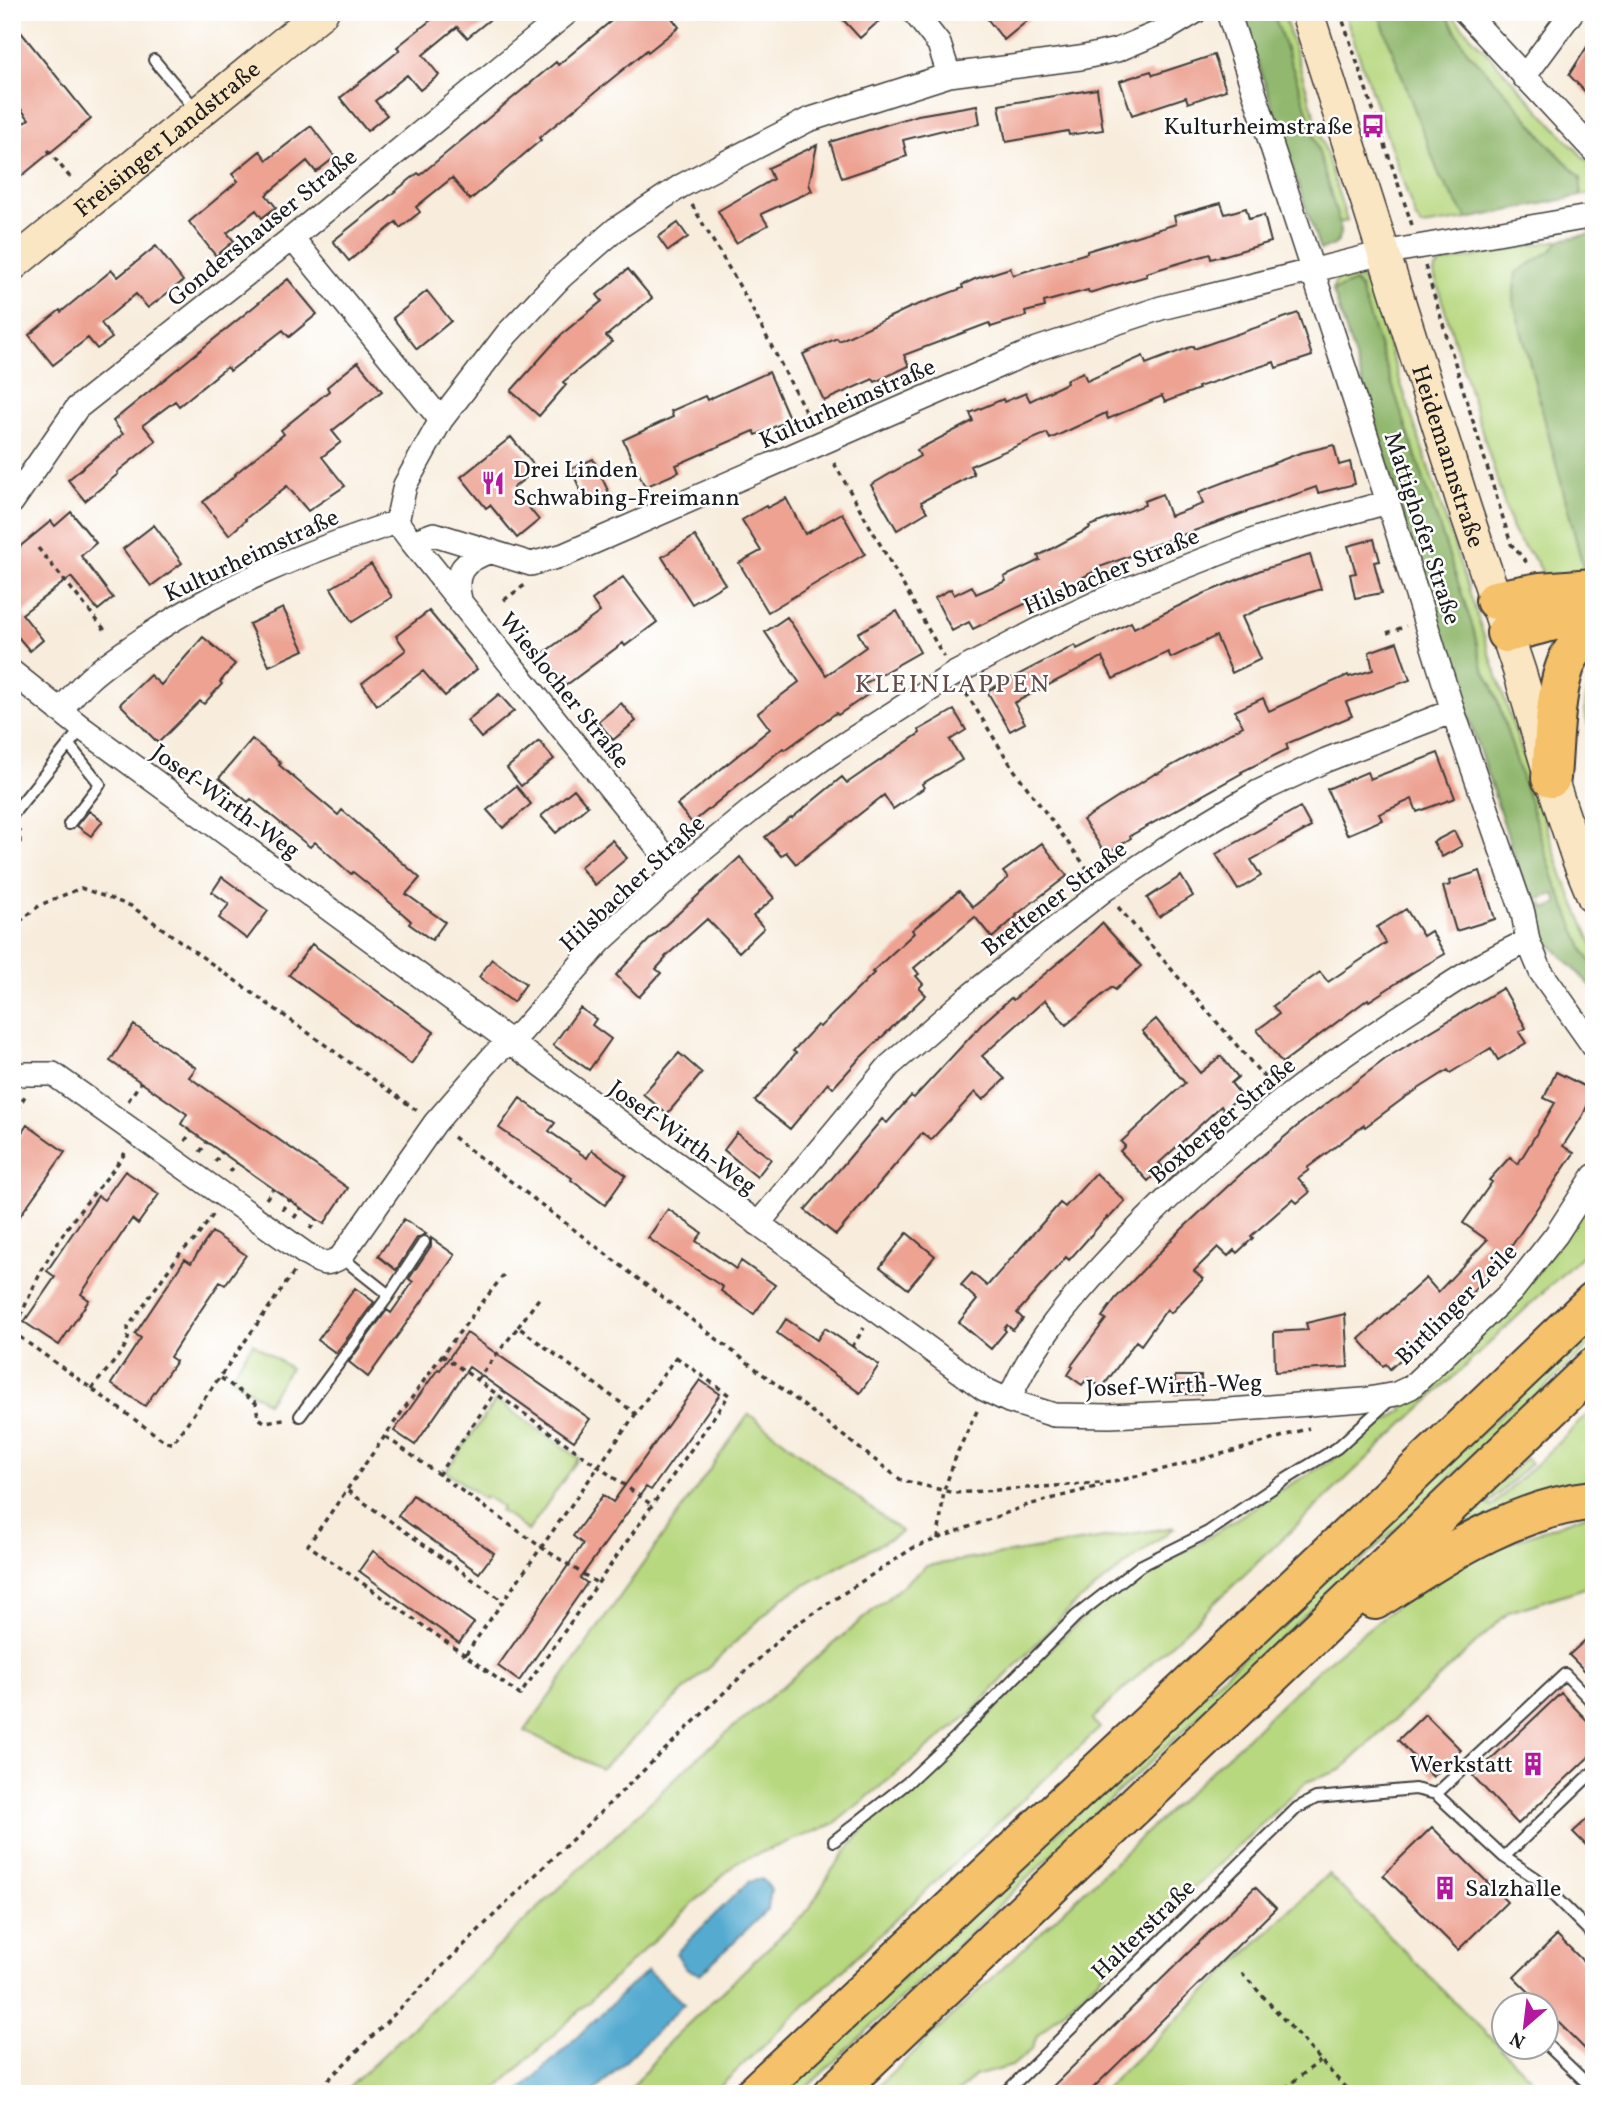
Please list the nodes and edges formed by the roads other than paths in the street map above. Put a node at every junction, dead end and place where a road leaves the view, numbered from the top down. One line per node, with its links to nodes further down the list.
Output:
1 (322, 12): 12 (main road, Freisinger Landstraße)
2 (568, 12): 15 (street, Gondershauser Straße)
3 (914, 12): 10 (street)
4 (1195, 12): 10 (street)
5 (1228, 12): 18 (street, Mattighofer Straße)
6 (1307, 12): 16 (main road, Heidemannstraße)
7 (1465, 12): 11 (street)
8 (1572, 12): 11 (street)
9 (154, 60): 12 (lane)
10 (950, 75): 19 (street)
11 (1524, 77): 13 (street)
12 (199, 114): 17 (main road, Freisinger Landstraße)
13 (1594, 151)
14 (1594, 215): 16 (street, Kulturheimstraße)
15 (292, 238): 19 (street); 20 (street, Gondershauser Straße)
16 (1383, 253): 18 (street, Kulturheimstraße); 28 (main road, Heidemannstraße)
17 (12, 265)
18 (1311, 271): 21 (street, Mattighofer Straße); 24 (street, Kulturheimstraße)
19 (441, 420): 22 (street)
20 (12, 502)
21 (1388, 502): 32 (street, Mattighofer Straße); 37 (street, Hilsbacher Straße)
22 (397, 522): 23 (street); 31 (street, Kulturheimstraße)
23 (412, 542): 24 (street, Kulturheimstraße); 26 (street, Wieslocher Straße)
24 (491, 551): 26 (street)
25 (1594, 588): 28 (highway)
26 (461, 603): 37 (street, Wieslocher Straße)
27 (1594, 611): 28 (highway)
28 (1501, 616): 34 (main road, Heidemannstraße)
29 (1594, 631): 34 (highway)
30 (12, 672): 31 (street, Josef-Wirth-Weg)
31 (60, 711): 33 (street, Josef-Wirth-Weg)
32 (1453, 711): 39 (street, Mattighofer Straße); 44 (street, Brettener Straße)
33 (76, 736): 35 (lane); 36 (lane); 40 (street, Josef-Wirth-Weg)
34 (1551, 778): 38 (main road, Heidemannstraße)
35 (15, 813)
36 (69, 824)
37 (677, 871): 40 (street, Hilsbacher Straße)
38 (1594, 898)
39 (1528, 941): 41 (street, Mattighofer Straße); 51 (street, Boxberger Straße)
40 (509, 1042): 44 (street, Josef-Wirth-Weg); 46 (street, Hilsbacher Straße)
41 (1594, 1046)
42 (25, 1074): 46 (street)
43 (1594, 1176): 50 (street, Birtlinger Zeile)
44 (758, 1224): 51 (street, Josef-Wirth-Weg)
45 (424, 1242): 47 (lane)
46 (341, 1257): 47 (lane)
47 (389, 1294): 53 (lane)
48 (1594, 1301): 64 (highway)
49 (1594, 1367): 55 (highway)
50 (1396, 1394): 52 (street, Birtlinger Zeile); 59 (lane)
51 (1009, 1401): 52 (street, Josef-Wirth-Weg)
52 (1313, 1404)
53 (300, 1416)
54 (1594, 1500): 55 (highway)
55 (1324, 1627): 65 (highway)
56 (1594, 1704): 58 (lane)
57 (1594, 1771): 60 (lane)
58 (1436, 1794): 60 (lane); 66 (lane, Halterstraße)
59 (834, 1840)
60 (1504, 1857): 61 (lane)
61 (1594, 1937)
62 (1560, 2057): 63 (lane)
63 (1594, 2090)
64 (754, 2094)
65 (833, 2094)
66 (1004, 2094)

